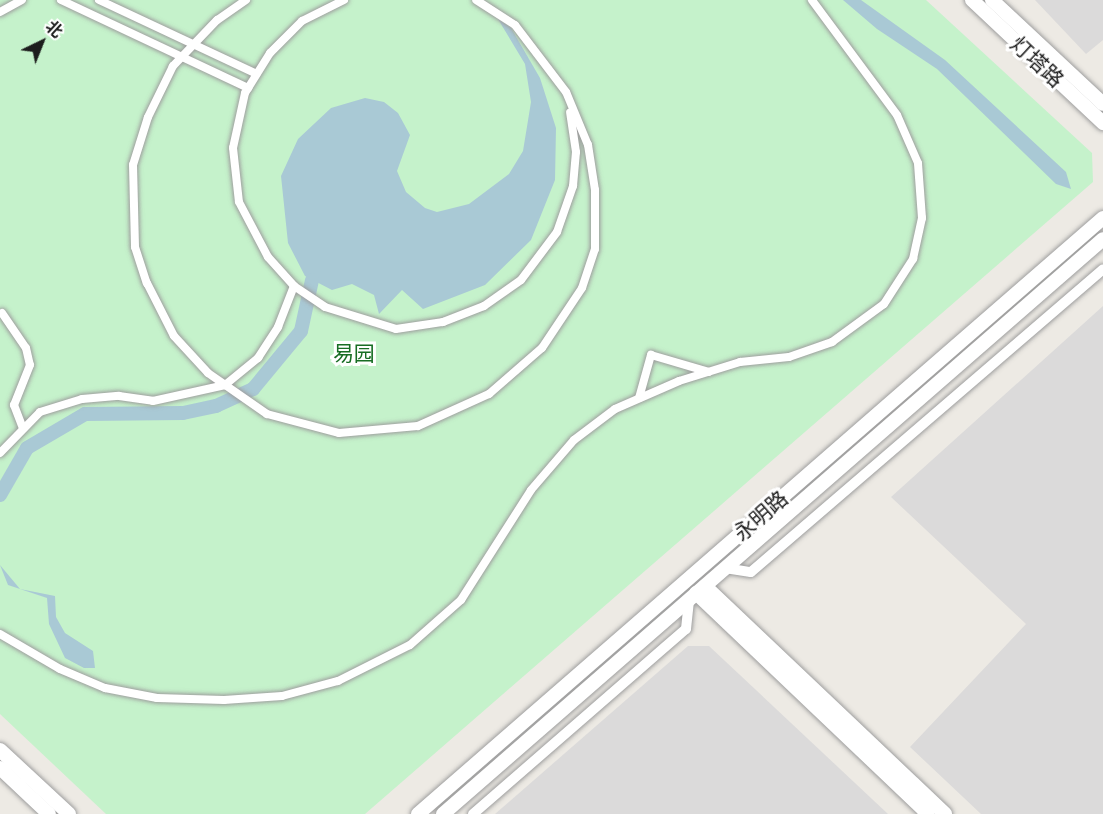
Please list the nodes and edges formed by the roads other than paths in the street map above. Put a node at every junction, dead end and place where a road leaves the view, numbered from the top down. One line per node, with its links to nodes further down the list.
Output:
1 (20, 0): 10 (street)
2 (61, 0): 12 (street)
3 (99, 0): 11 (street)
4 (246, 0): 11 (street)
5 (344, 0): 13 (street)
6 (476, 0): 15 (street)
7 (812, 0): 23 (street)
8 (972, 0): 17 (street, 灯塔路)
9 (999, 2): 16 (street, 灯塔路)
10 (0, 12)
11 (194, 44): 12 (street); 13 (street)
12 (182, 57): 14 (street); 24 (street)
13 (257, 74): 14 (street)
14 (248, 88): 21 (street)
15 (566, 92): 21 (street); 24 (street)
16 (1103, 104)
17 (1103, 123)
18 (1103, 218): 35 (street, 永明路)
19 (1103, 239): 28 (street, 永明路)
20 (1103, 269): 28 (street)
21 (294, 286): 24 (street)
22 (2, 313): 26 (street)
23 (709, 372): 25 (street); 25 (street)
24 (225, 385): 26 (street)
25 (639, 398): 30 (street)
26 (23, 428): 27 (street)
27 (0, 453)
28 (725, 568): 29 (street, 永明路)
29 (697, 593): 36 (street, 永明路); 37 (street); 38 (street); 39 (street)
30 (0, 634)
31 (0, 750): 34 (street)
32 (0, 768): 33 (street)
33 (49, 814)
34 (69, 814)
35 (418, 814)
36 (443, 814)
37 (473, 814)
38 (928, 814)
39 (945, 814)

